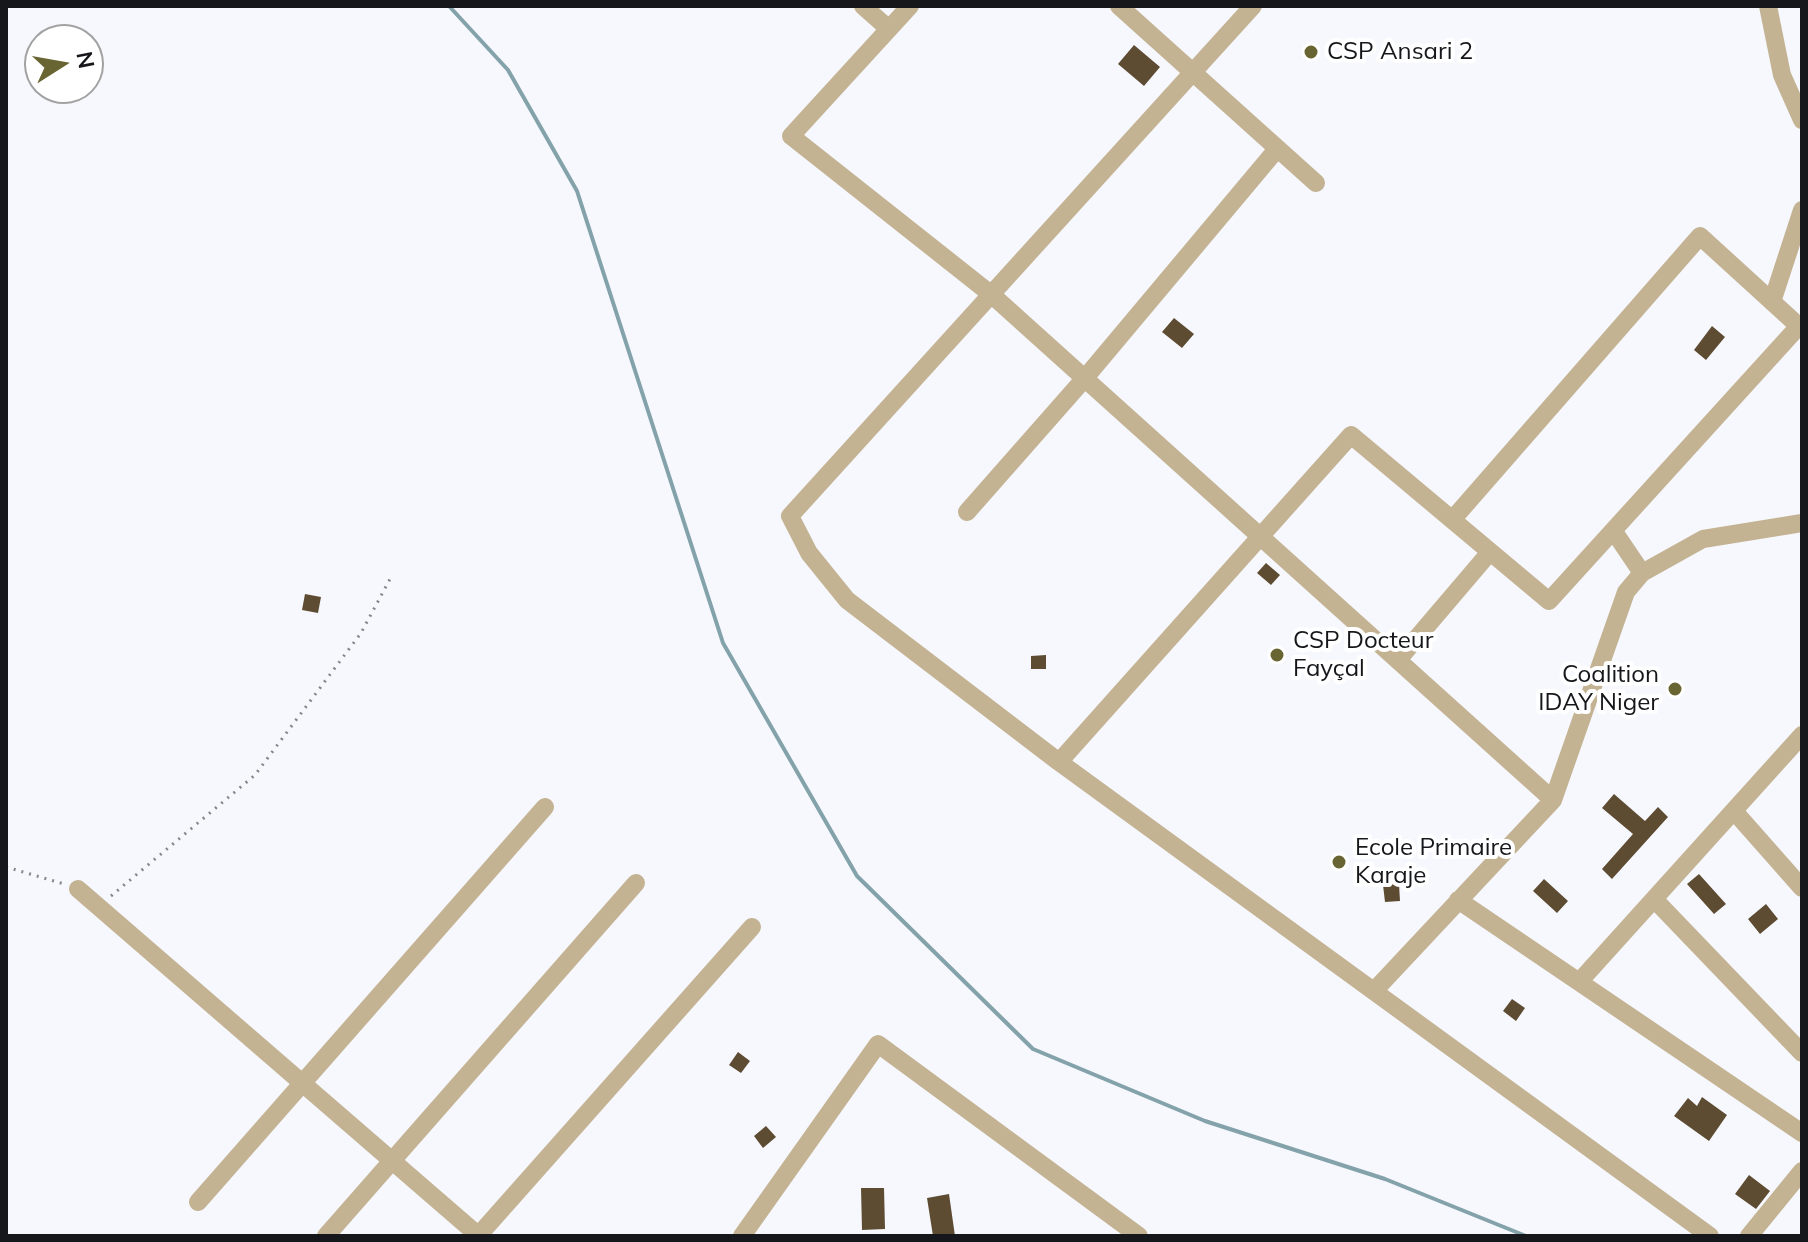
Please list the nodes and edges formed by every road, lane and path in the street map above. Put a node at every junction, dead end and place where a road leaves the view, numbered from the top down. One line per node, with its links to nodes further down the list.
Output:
1 (863, 6): 6 (street)
2 (910, 6): 6 (street)
3 (1119, 6): 7 (street)
4 (1253, 6): 7 (street)
5 (1768, 6): 8 (street)
6 (889, 29): 12 (street)
7 (1192, 74): 9 (street); 12 (street)
8 (1802, 120)
9 (1277, 149): 10 (street); 15 (street)
10 (1316, 183)
11 (1802, 210): 13 (street)
12 (992, 295): 15 (street); 26 (street)
13 (1772, 302): 14 (street); 17 (street)
14 (1801, 328): 19 (street)
15 (1085, 378): 16 (street); 20 (street)
16 (967, 512)
17 (1452, 520): 20 (street); 21 (street)
18 (1802, 523): 22 (street)
19 (1615, 533): 21 (street); 22 (street)
20 (1261, 538): 24 (street); 26 (street)
21 (1490, 552): 24 (street)
22 (1642, 573): 27 (street)
23 (390, 579): 36 (path)
24 (1398, 660): 27 (street)
25 (1802, 735): 29 (street)
26 (1059, 762): 39 (street)
27 (1553, 800): 35 (street)
28 (545, 807): 41 (street)
29 (1734, 811): 32 (street); 34 (street)
30 (6, 867): 33 (path)
31 (636, 883): 43 (street)
32 (1802, 888)
33 (78, 889): 36 (street)
34 (1654, 899): 38 (street); 40 (street)
35 (1458, 900): 38 (street); 39 (street)
36 (99, 907): 41 (street)
37 (752, 927): 47 (street)
38 (1579, 982): 42 (street)
39 (1374, 991): 50 (street)
40 (1802, 1053)
41 (303, 1083): 43 (street); 45 (street)
42 (1802, 1133)
43 (392, 1161): 46 (street); 47 (street)
44 (1802, 1171): 51 (street)
45 (198, 1202)
46 (326, 1236)
47 (478, 1236)
48 (742, 1236): 49 (street)
49 (1139, 1236)
50 (1710, 1236)
51 (1749, 1236)

